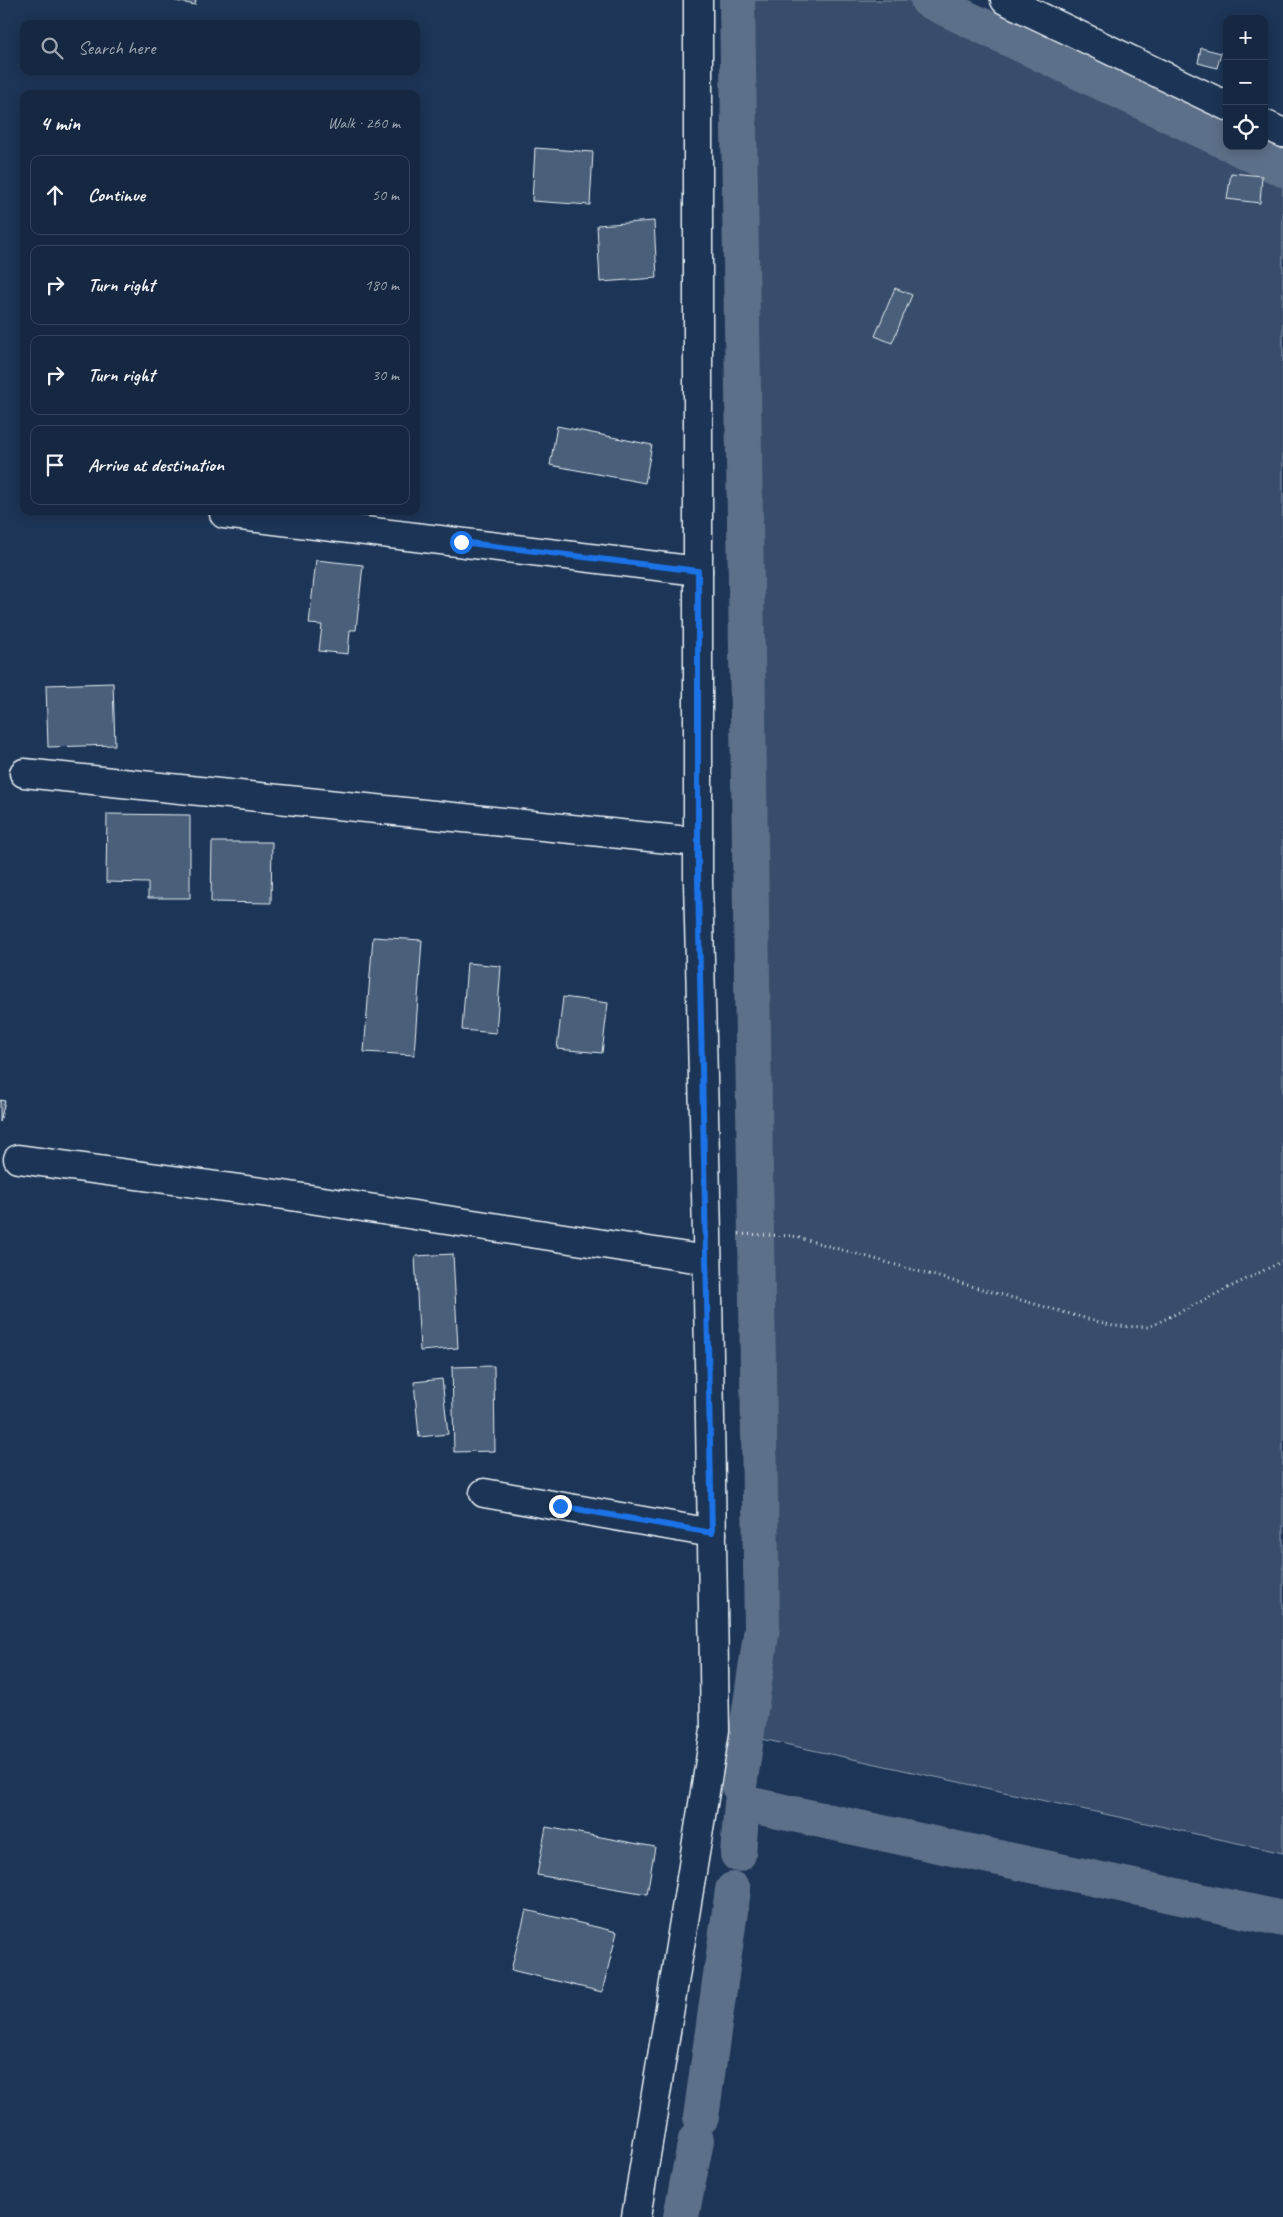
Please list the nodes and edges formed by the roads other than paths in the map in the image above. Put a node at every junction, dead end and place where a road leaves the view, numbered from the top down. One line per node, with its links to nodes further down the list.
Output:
1 (698, 0): 7 (street)
2 (1005, 0): 3 (street)
3 (1225, 105)
4 (1268, 126): 5 (street)
5 (1283, 133)
6 (232, 515): 7 (street)
7 (698, 571): 9 (street)
8 (24, 773): 9 (street)
9 (698, 842): 11 (street)
10 (18, 1159): 11 (street)
11 (707, 1260): 13 (street)
12 (484, 1493): 13 (street)
13 (712, 1533): 14 (street)
14 (636, 2217)

